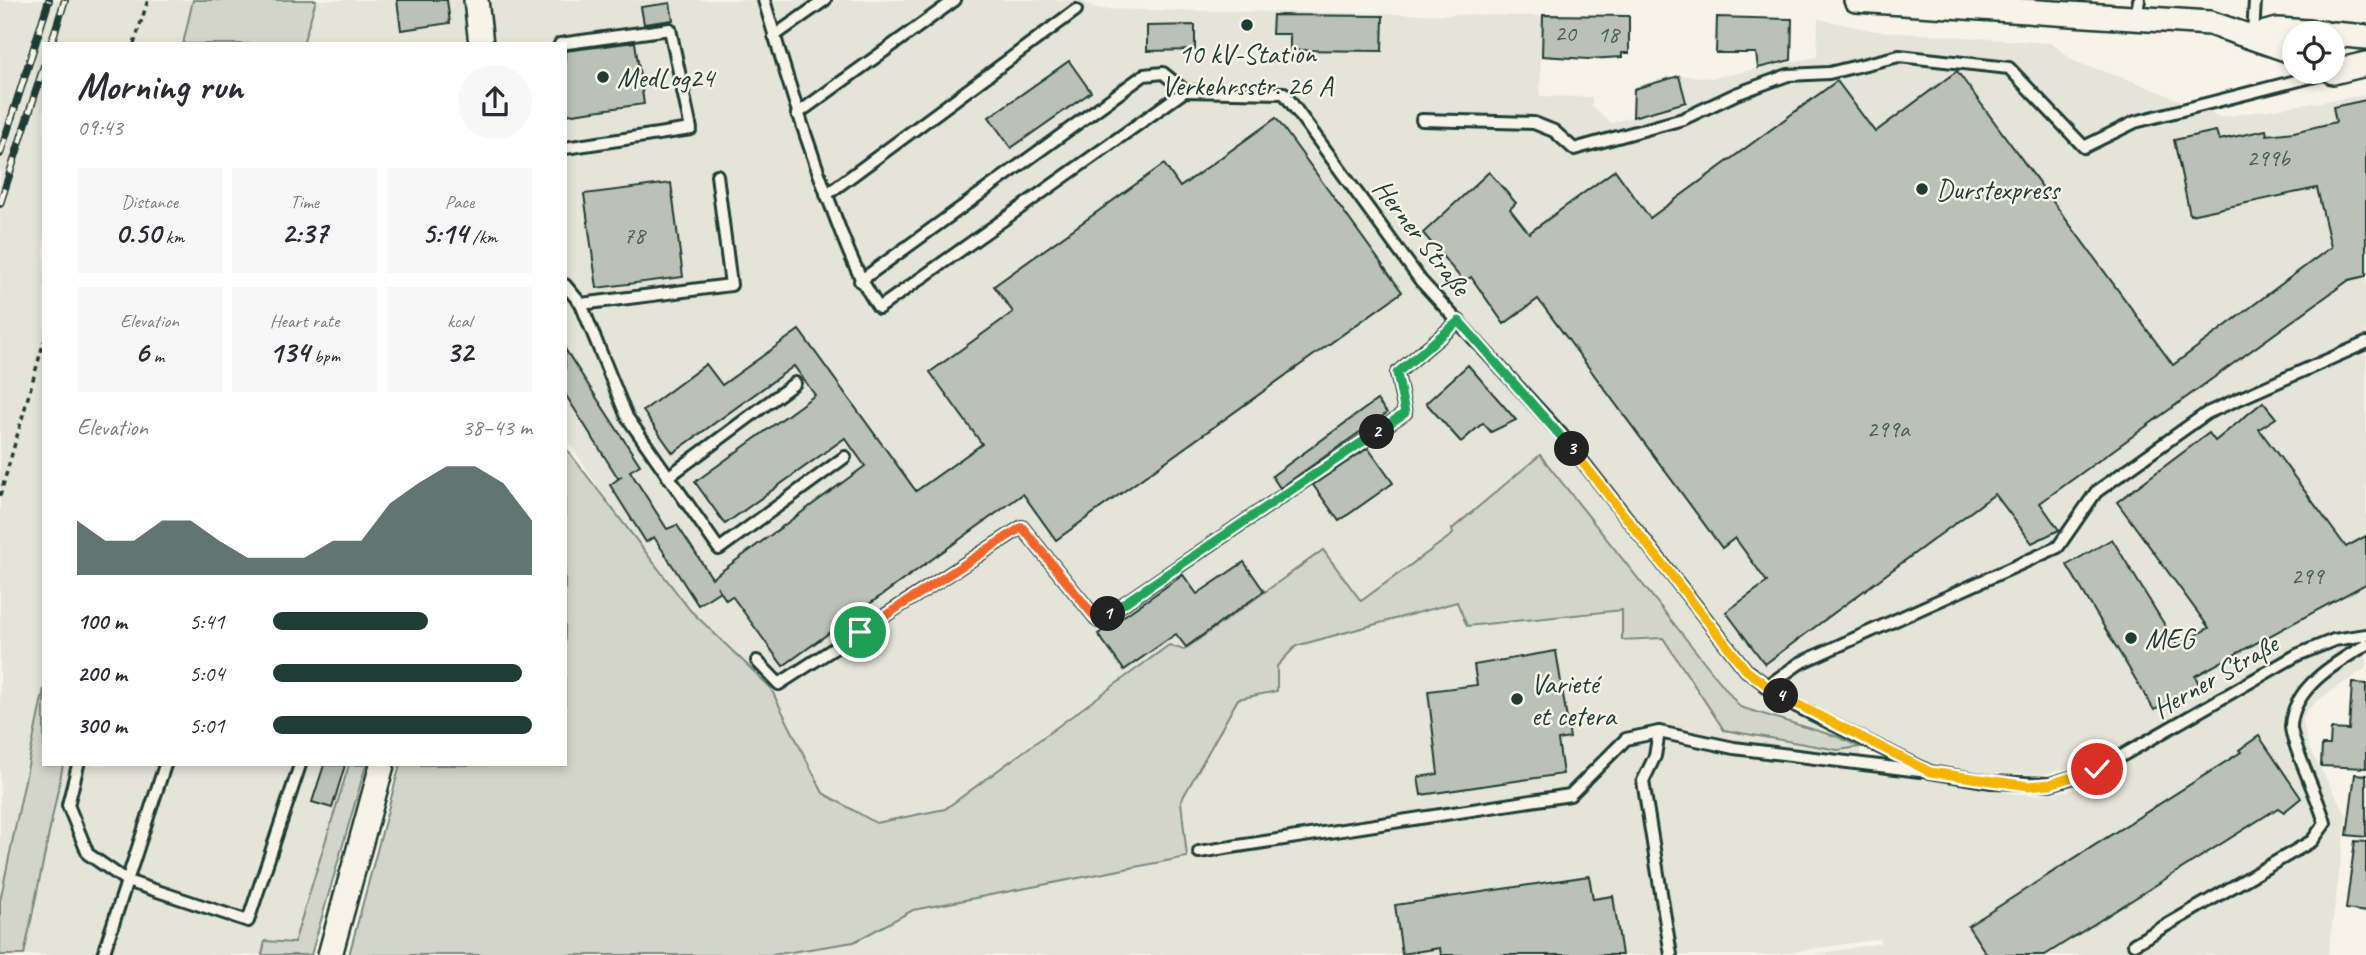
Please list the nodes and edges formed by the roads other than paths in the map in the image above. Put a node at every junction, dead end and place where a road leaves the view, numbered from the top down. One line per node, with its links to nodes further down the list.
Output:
1 (476, 0): 14 (street)
2 (764, 0): 11 (lane)
3 (825, 0): 11 (lane)
4 (954, 0): 21 (lane)
5 (1856, 0): 7 (street)
6 (2255, 0): 12 (lane)
7 (2138, 9): 12 (street)
8 (1076, 10): 25 (lane)
9 (2282, 30): 12 (street)
10 (2345, 35): 13 (street)
11 (774, 36): 21 (lane)
12 (2253, 36): 16 (street)
13 (2366, 37)
14 (481, 42)
15 (567, 43): 23 (lane)
16 (2282, 47)
17 (2366, 64): 18 (street)
18 (2345, 69)
19 (2283, 84): 22 (lane)
20 (1185, 91): 26 (lane); 26 (lane); 29 (lane, Herner Straße)
21 (797, 114): 25 (lane)
22 (1422, 120)
23 (567, 148)
24 (717, 175): 28 (lane)
25 (826, 195): 26 (lane)
26 (860, 281)
27 (567, 287): 28 (lane)
28 (582, 304): 33 (lane)
29 (1459, 321): 36 (lane); 37 (lane, Herner Straße)
30 (2366, 344): 37 (lane)
31 (795, 383): 33 (lane)
32 (845, 457): 33 (lane)
33 (668, 477)
34 (2366, 635): 43 (lane, Herner Straße)
35 (2366, 645): 46 (lane)
36 (757, 661)
37 (1766, 687): 43 (lane, Herner Straße)
38 (1660, 732): 43 (lane); 44 (lane); 49 (lane)
39 (78, 766): 45 (lane)
40 (165, 766): 45 (lane)
41 (300, 766): 45 (lane)
42 (382, 766): 48 (street)
43 (1930, 772)
44 (1199, 852)
45 (127, 881): 47 (lane)
46 (2134, 944)
47 (103, 955)
48 (330, 955)
49 (1671, 955)

